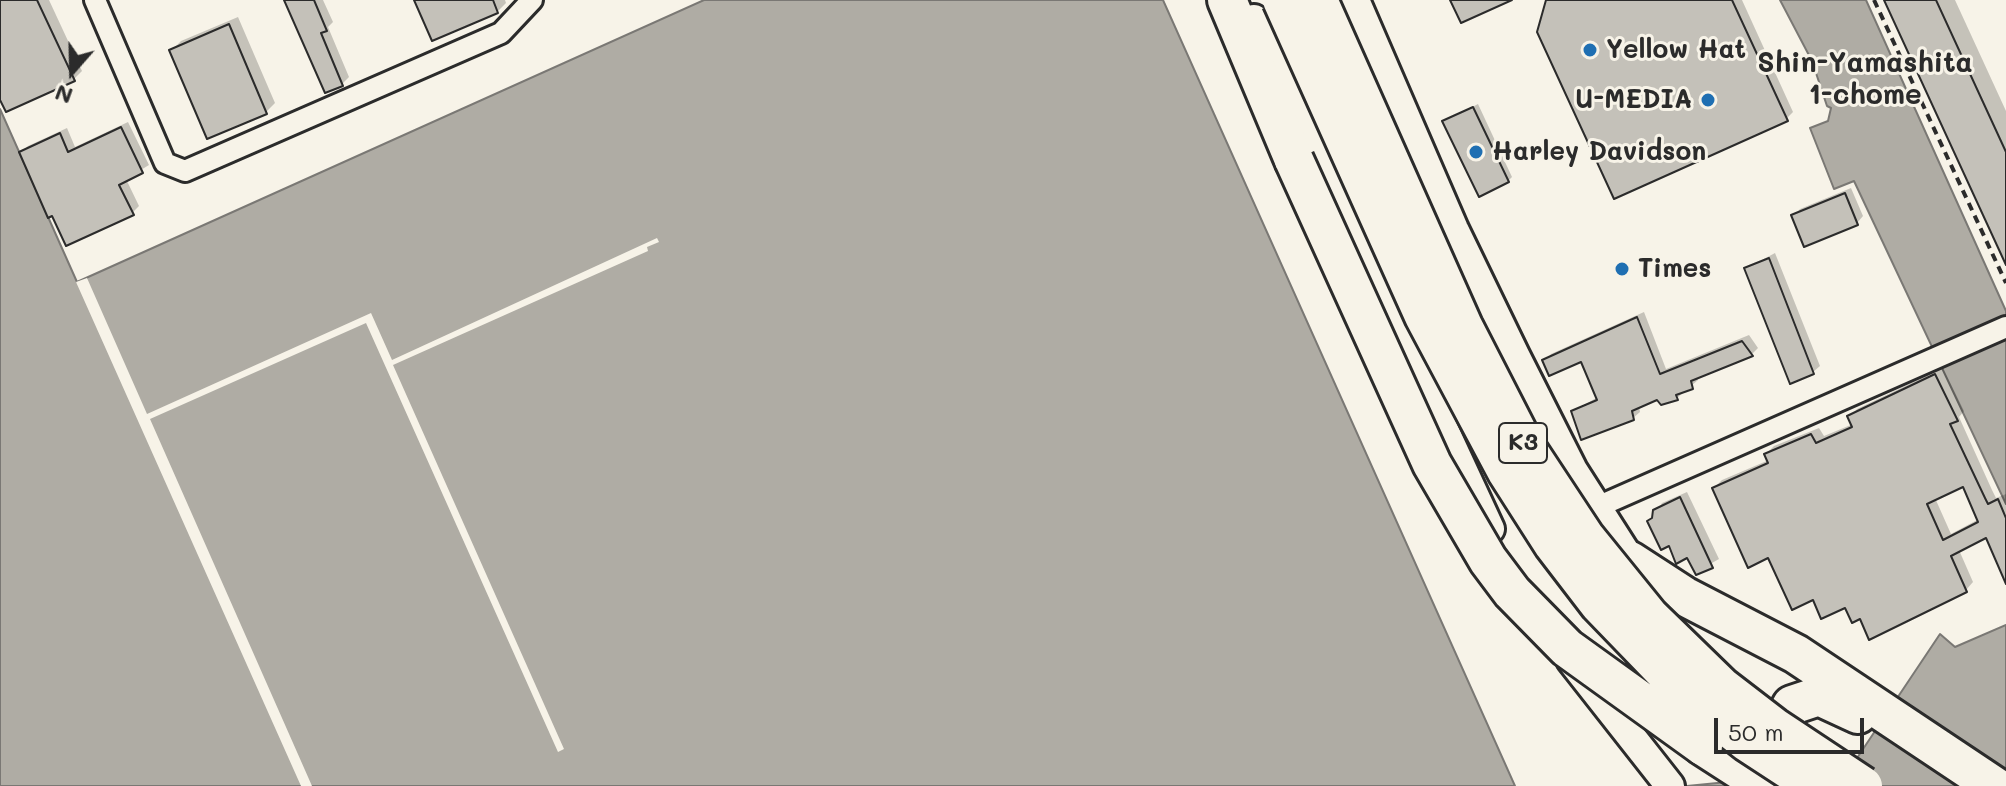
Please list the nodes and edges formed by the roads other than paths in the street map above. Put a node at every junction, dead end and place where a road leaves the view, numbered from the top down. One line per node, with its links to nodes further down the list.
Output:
1 (95, 0): 2 (street)
2 (532, 0)
3 (1227, 0): 12 (highway, bridge)
4 (1245, 0): 13 (street)
5 (1282, 0): 12 (highway, K3, bridge)
6 (1318, 0): 14 (highway, K3, bridge)
7 (1355, 0): 9 (street)
8 (2006, 327): 9 (street)
9 (1595, 508): 10 (street)
10 (1630, 561): 11 (highway); 12 (street)
11 (1838, 692): 12 (highway); 15 (highway); 16 (highway)
12 (1788, 782)
13 (1667, 783)
14 (1863, 786)
15 (1961, 786)
16 (1994, 786)

